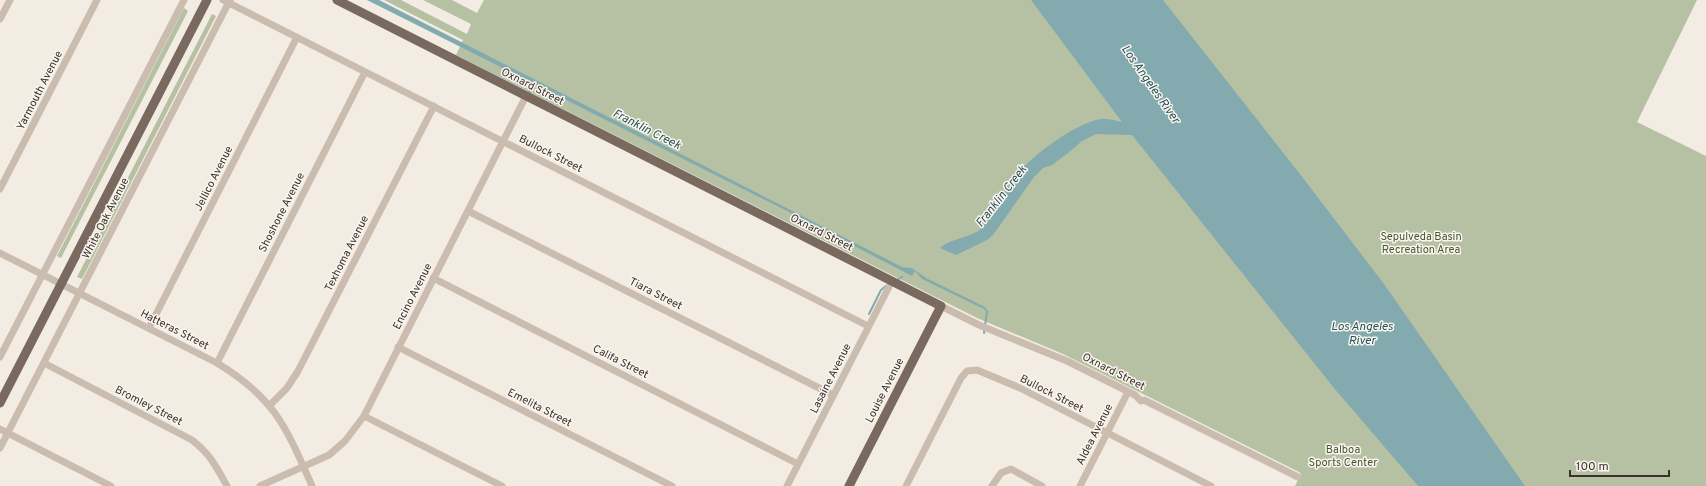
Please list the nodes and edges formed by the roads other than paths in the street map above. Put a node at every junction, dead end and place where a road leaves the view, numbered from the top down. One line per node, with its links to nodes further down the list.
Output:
1 (10, 0): 7 (street)
2 (97, 0): 13 (street, Yarmouth Avenue)
3 (184, 0): 16 (street)
4 (207, 0): 19 (main road, White Oak Avenue)
5 (337, 0): 10 (main road, Oxnard Street)
6 (227, 1): 8 (street, Bullock Street); 20 (street, White Oak Avenue)
7 (0, 20)
8 (297, 37): 9 (street, Bullock Street); 23 (street, Jellico Avenue)
9 (365, 72): 11 (street, Bullock Street); 27 (street, Shoshone Avenue)
10 (526, 96): 12 (street, Encino Avenue); 18 (main road, Oxnard Street)
11 (434, 106): 12 (street, Bullock Street); 31 (street, Texhoma Avenue)
12 (503, 141): 14 (street, Encino Avenue); 22 (street, Bullock Street)
13 (0, 189)
14 (468, 211): 17 (street, Encino Avenue); 29 (street, Tiara Street)
15 (0, 253): 16 (street, Hatteras Street)
16 (42, 274): 19 (street, Hatteras Street); 25 (street)
17 (433, 278): 24 (street, Encino Avenue); 37 (street, Califa Street)
18 (892, 281): 21 (main road, Oxnard Street); 22 (street, Lasaine Avenue)
19 (62, 284): 20 (street, Hatteras Street); 30 (main road, White Oak Avenue)
20 (80, 293): 23 (street, Hatteras Street); 26 (street, White Oak Avenue)
21 (941, 306): 28 (street, Oxnard Street); 47 (main road, Louise Avenue)
22 (868, 326): 29 (street, Lasaine Avenue)
23 (149, 328): 27 (street, Hatteras Street)
24 (398, 347): 32 (street, Encino Avenue); 45 (street, Emelita Street)
25 (0, 357)
26 (44, 363): 34 (street, White Oak Avenue); 41 (street, Bromley Street)
27 (217, 363): 31 (street, Hatteras Street)
28 (1128, 392): 35 (street, Aldea Avenue); 39 (street, Oxnard Street)
29 (834, 396): 37 (street, Lasaine Avenue)
30 (0, 403)
31 (270, 405): 38 (street, Hatteras Street)
32 (364, 416): 38 (street, Encino Avenue); 44 (street)
33 (0, 428): 34 (street)
34 (8, 433): 36 (street, White Oak Avenue); 40 (street)
35 (1107, 433): 48 (street, Bullock Street); 51 (street, Aldea Avenue); 52 (street, Bullock Street)
36 (0, 448)
37 (798, 464): 46 (street, Lasaine Avenue)
38 (304, 466): 42 (street, Encino Avenue); 43 (street)
39 (1298, 478)
40 (111, 486)
41 (227, 486)
42 (260, 486)
43 (312, 486)
44 (502, 486)
45 (672, 486)
46 (788, 486)
47 (849, 486)
48 (906, 486)
49 (992, 486): 50 (street)
50 (1042, 486)
51 (1080, 486)
52 (1211, 486)

